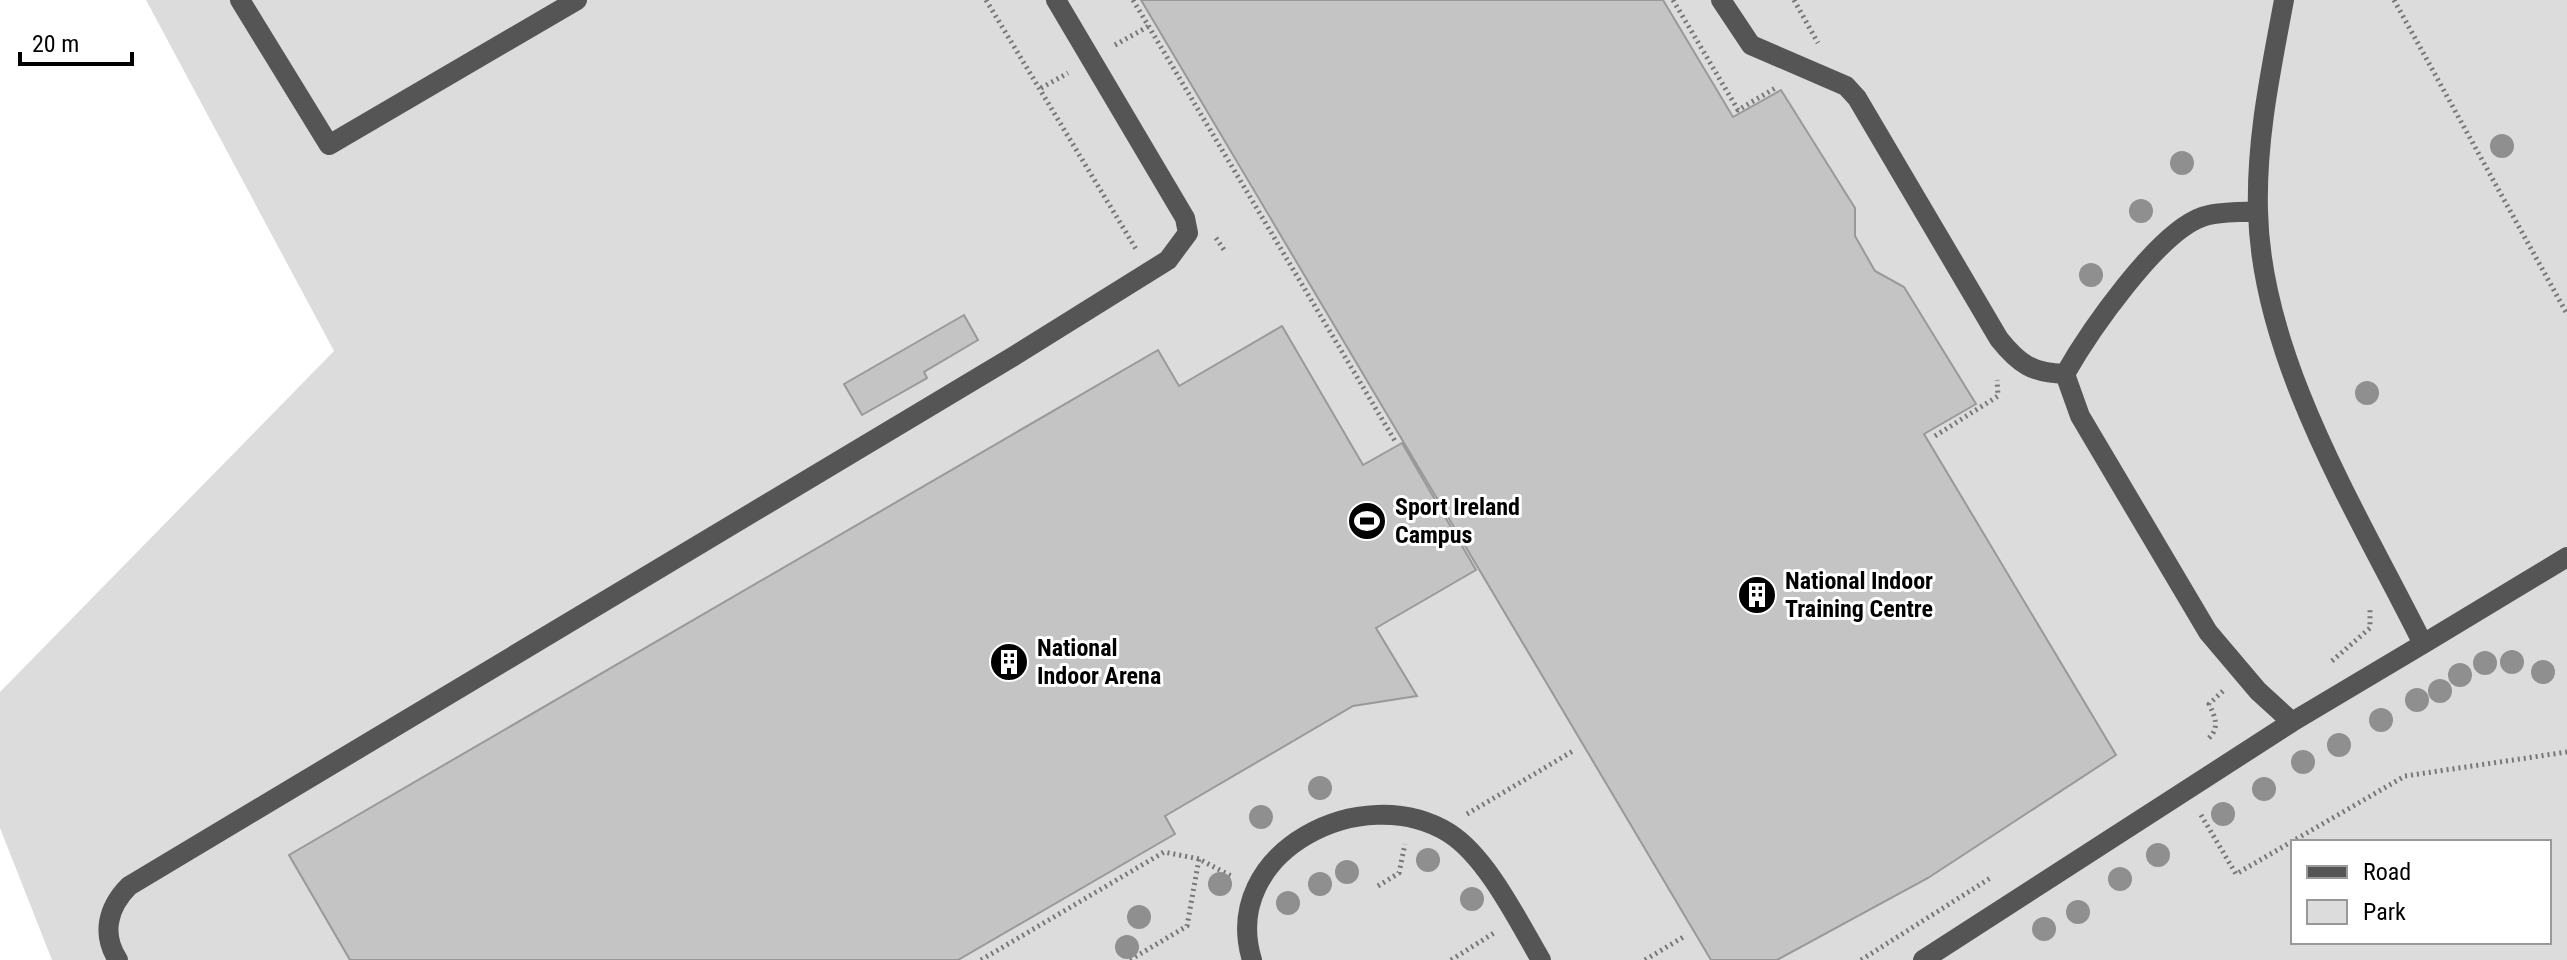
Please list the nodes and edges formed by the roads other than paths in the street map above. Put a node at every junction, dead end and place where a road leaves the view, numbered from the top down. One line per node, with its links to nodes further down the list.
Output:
1 (240, 0): 2 (lane)
2 (577, 0)
3 (1056, 0): 11 (lane)
4 (1721, 0): 7 (lane)
5 (2284, 0): 6 (lane)
6 (2258, 211): 7 (lane); 9 (lane)
7 (2065, 374): 10 (lane)
8 (2567, 557): 9 (lane)
9 (2423, 644): 10 (lane)
10 (2292, 722): 14 (lane)
11 (118, 960)
12 (1252, 960): 13 (lane)
13 (1541, 960)
14 (1923, 960)

